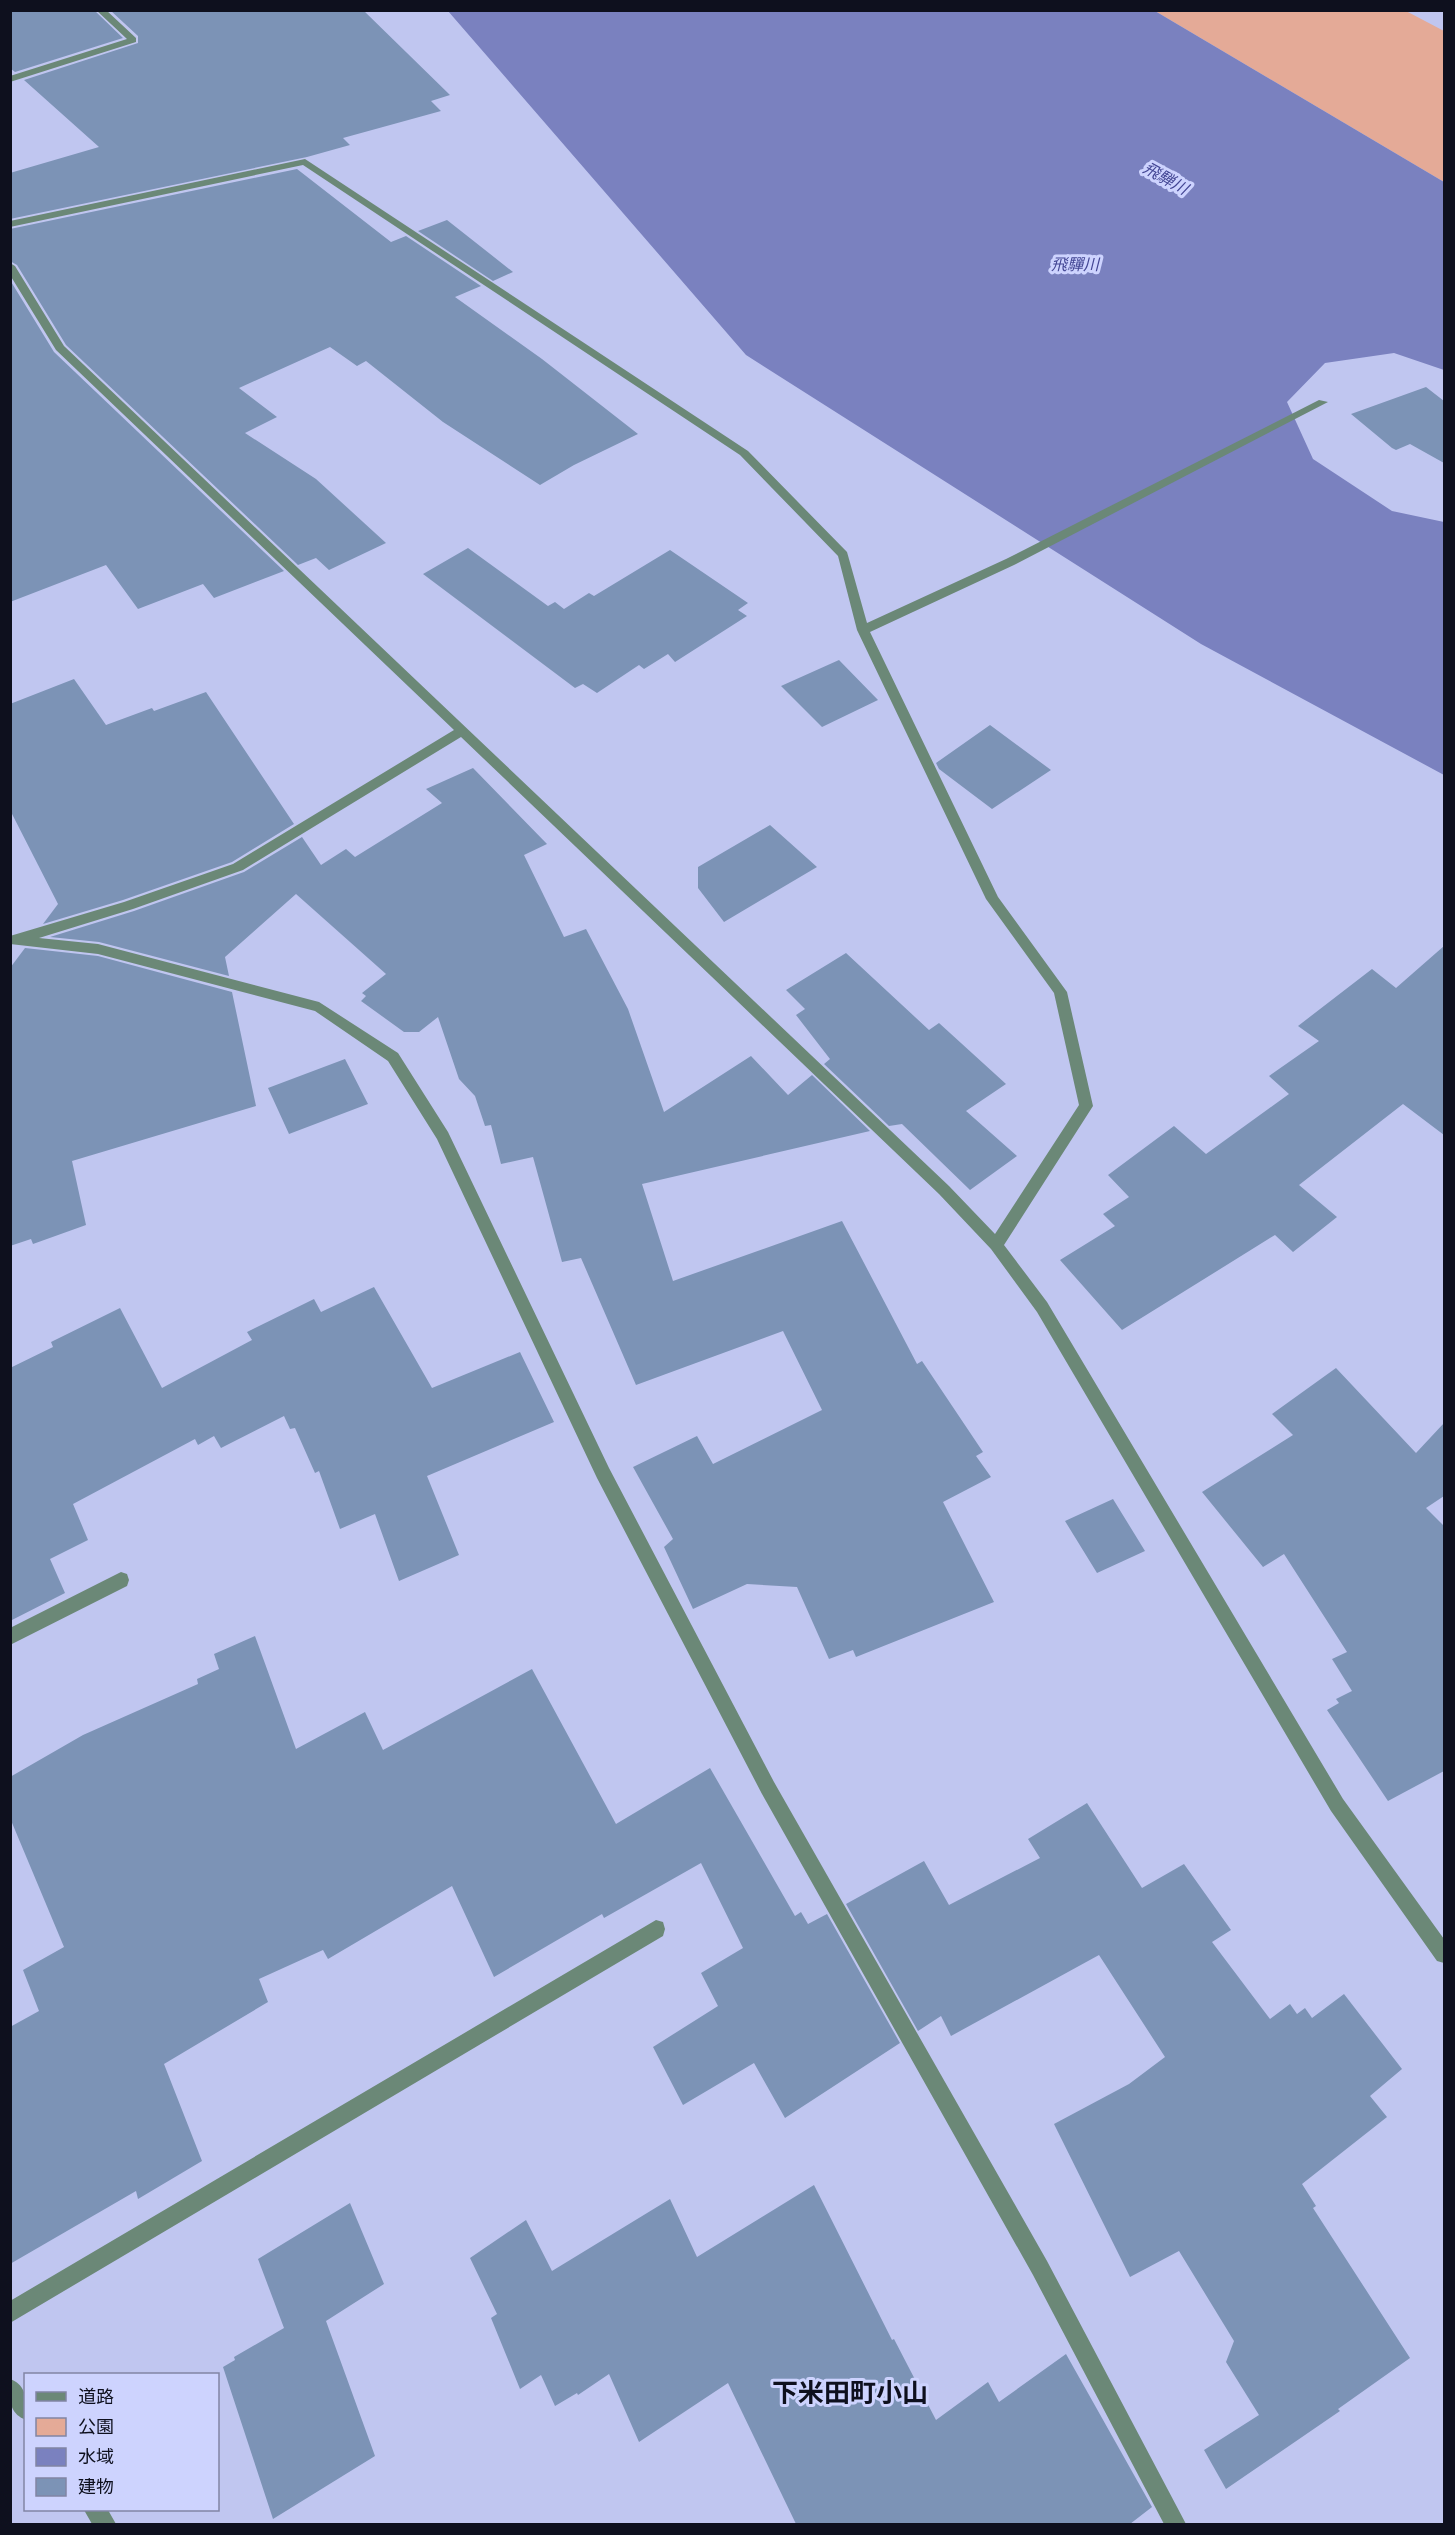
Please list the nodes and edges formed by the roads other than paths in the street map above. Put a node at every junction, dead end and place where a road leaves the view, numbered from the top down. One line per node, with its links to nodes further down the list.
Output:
1 (100, 10): 2 (street)
2 (10, 79)
3 (10, 224): 6 (street)
4 (10, 266): 7 (street)
5 (1323, 402): 6 (street)
6 (863, 630): 9 (street)
7 (462, 732): 8 (street); 9 (street)
8 (12, 939): 19 (street)
9 (996, 1245): 13 (street)
10 (121, 1580): 11 (street)
11 (10, 1637)
12 (656, 1929): 14 (street)
13 (1444, 1954)
14 (10, 2313)
15 (10, 2389): 16 (street)
16 (24, 2407)
17 (96, 2511): 18 (street)
18 (105, 2524)
19 (1175, 2524)

